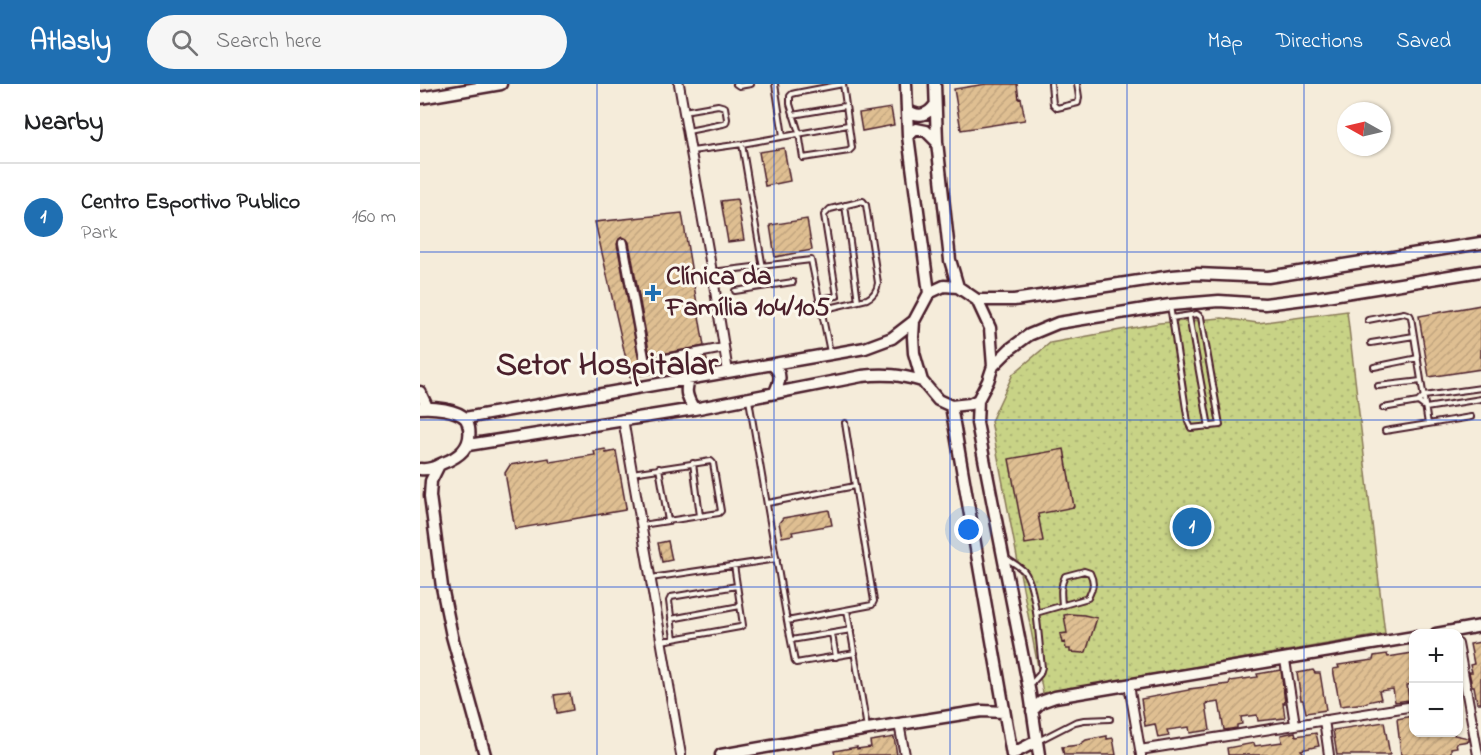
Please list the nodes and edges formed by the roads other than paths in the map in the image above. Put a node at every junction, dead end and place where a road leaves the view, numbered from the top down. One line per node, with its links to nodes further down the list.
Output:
1 (501, 84): 11 (main road)
2 (679, 84): 16 (street)
3 (736, 84): 4 (lane)
4 (751, 84)
5 (775, 84): 21 (lane)
6 (843, 84): 14 (lane); 17 (lane)
7 (906, 84): 15 (main road)
8 (935, 84): 13 (main road)
9 (1051, 84): 10 (lane)
10 (1077, 84)
11 (474, 86): 12 (main road)
12 (420, 98)
13 (935, 105): 15 (main road); 23 (main road)
14 (845, 106): 17 (lane); 18 (lane)
15 (907, 109): 22 (main road)
16 (684, 112): 19 (street); 19 (lane)
17 (793, 115): 20 (lane)
18 (848, 125): 20 (lane); 20 (lane)
19 (687, 131): 25 (street)
20 (799, 133): 21 (lane)
21 (783, 136): 24 (lane)
22 (908, 136): 23 (main road); 36 (main road)
23 (937, 142): 34 (main road)
24 (742, 144): 25 (lane); 29 (lane)
25 (690, 151): 31 (street)
26 (845, 205): 37 (lane); 40 (lane); 40 (lane)
27 (623, 243): 50 (street)
28 (1481, 243): 39 (main road)
29 (763, 266): 31 (lane); 33 (lane); 38 (lane)
30 (1481, 271): 41 (main road)
31 (712, 272): 50 (street)
32 (794, 282): 33 (lane)
33 (766, 286): 35 (lane)
34 (958, 287): 36 (main road); 39 (main road)
35 (735, 291)
36 (928, 293): 47 (main road)
37 (837, 296): 38 (lane); 42 (lane)
38 (819, 299): 43 (lane)
39 (976, 300): 54 (main road)
40 (858, 301): 42 (lane)
41 (1170, 305): 45 (lane); 54 (main road)
42 (838, 306): 43 (lane)
43 (821, 310): 51 (lane)
44 (1189, 316): 45 (lane); 79 (lane); 79 (lane)
45 (1172, 318): 79 (lane)
46 (1368, 320): 48 (lane)
47 (914, 321): 51 (main road); 58 (main road)
48 (1414, 336): 49 (lane); 52 (lane)
49 (1371, 342)
50 (724, 348): 56 (street)
51 (830, 355): 53 (main road)
52 (1418, 358): 55 (lane); 59 (lane)
53 (772, 365): 56 (main road); 63 (main road)
54 (993, 366): 67 (main road)
55 (1374, 367)
56 (728, 372): 57 (main road)
57 (690, 378): 73 (main road); 75 (main road)
58 (922, 381): 63 (main road); 69 (main road)
59 (1421, 381): 60 (lane); 64 (lane)
60 (1378, 386)
61 (1481, 388): 64 (lane)
62 (420, 392): 70 (main road)
63 (775, 392): 65 (main road)
64 (1424, 396): 68 (lane); 72 (lane)
65 (748, 397): 73 (main road); 90 (lane)
66 (1481, 399): 72 (lane)
67 (978, 400): 69 (main road); 94 (main road)
68 (1418, 402): 71 (lane); 72 (lane)
69 (951, 406): 122 (main road)
70 (423, 408): 75 (main road)
71 (1383, 408)
72 (1426, 408): 78 (lane)
73 (694, 409): 76 (main road)
74 (1471, 417): 78 (lane)
75 (465, 418): 81 (main road)
76 (623, 419): 81 (main road); 86 (street)
77 (845, 423): 88 (lane)
78 (1428, 424): 80 (lane)
79 (1209, 427)
80 (1385, 431)
81 (468, 445): 83 (main road)
82 (693, 463): 84 (lane); 91 (lane); 91 (lane)
83 (439, 465): 85 (main road); 89 (main road)
84 (659, 468): 86 (lane); 92 (lane)
85 (420, 469)
86 (632, 473): 93 (street)
87 (420, 476): 89 (main road)
88 (855, 486): 90 (lane); 101 (lane)
89 (430, 496): 133 (main road)
90 (768, 503): 95 (lane)
91 (700, 516): 92 (lane)
92 (668, 521): 93 (lane)
93 (641, 525): 97 (street)
94 (1003, 556): 102 (lane); 118 (main road)
95 (777, 559): 96 (lane); 104 (lane)
96 (734, 565): 97 (lane); 98 (lane)
97 (651, 578): 112 (street)
98 (737, 586): 100 (lane); 103 (lane)
99 (1062, 605): 99 (lane); 102 (lane)
100 (740, 606): 103 (lane); 110 (lane)
101 (847, 610): 104 (lane); 106 (lane)
102 (1036, 613): 118 (lane)
103 (671, 619): 110 (lane)
104 (787, 621): 111 (lane)
105 (1481, 626): 107 (main road)
106 (851, 630): 108 (lane); 113 (lane)
107 (1463, 630)
108 (832, 633): 111 (lane); 114 (lane)
109 (1409, 638): 115 (main road)
110 (674, 639): 112 (lane)
111 (791, 640): 114 (lane)
112 (662, 642): 135 (street)
113 (855, 653): 114 (lane); 129 (lane)
114 (836, 657)
115 (1285, 660): 117 (main road); 128 (street)
116 (1463, 671): 121 (street)
117 (1129, 685): 119 (main road); 131 (street)
118 (1029, 691): 119 (main road); 124 (main road)
119 (1055, 697): 124 (main road)
120 (1463, 698): 121 (street)
121 (1468, 698): 140 (street)
122 (1003, 707): 127 (main road); 134 (main road)
123 (1409, 707): 126 (street)
124 (1032, 711): 130 (main road)
125 (1110, 719): 130 (lane)
126 (1324, 720): 128 (street); 139 (street)
127 (899, 724): 129 (main road); 137 (street)
128 (1295, 724): 131 (street)
129 (868, 729): 132 (main road)
130 (1037, 741): 134 (main road); 138 (main road)
131 (1141, 752)
132 (741, 753): 136 (main road)
133 (482, 754)
134 (1012, 754)
135 (681, 755)
136 (721, 755)
137 (905, 755)
138 (1040, 755)
139 (1329, 755)
140 (1478, 755)

